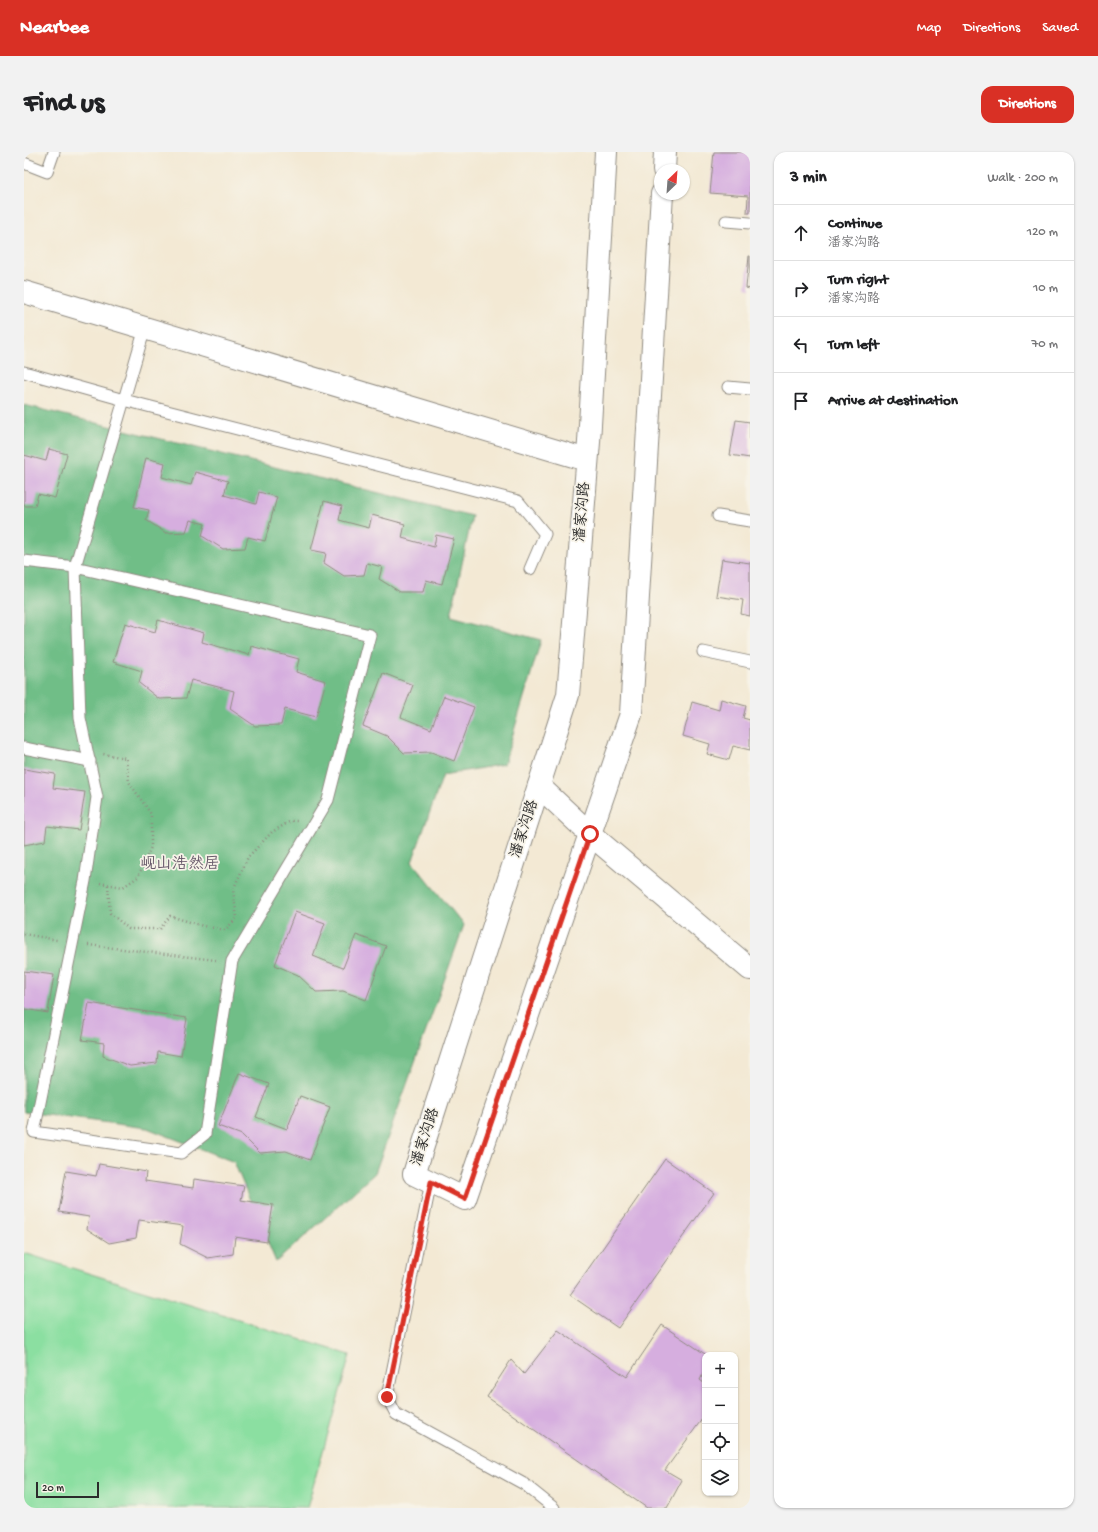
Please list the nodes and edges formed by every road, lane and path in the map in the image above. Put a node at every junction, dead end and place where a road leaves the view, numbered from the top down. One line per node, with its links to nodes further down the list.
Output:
1 (54, 152): 4 (lane)
2 (606, 152): 15 (street, 潘家沟路)
3 (665, 152): 5 (street)
4 (24, 163)
5 (664, 164)
6 (662, 200): 27 (street, 潘家沟路)
7 (726, 221): 8 (lane)
8 (750, 223)
9 (24, 292): 10 (street)
10 (145, 328): 14 (lane); 15 (street)
11 (24, 372): 14 (lane)
12 (728, 387): 13 (lane)
13 (750, 389)
14 (124, 400): 19 (lane); 20 (lane)
15 (587, 460): 25 (street, 潘家沟路)
16 (718, 516): 17 (lane)
17 (750, 521)
18 (24, 561): 19 (lane)
19 (75, 567): 24 (lane); 26 (lane)
20 (530, 569)
21 (703, 652): 22 (lane)
22 (750, 662)
23 (24, 748): 24 (lane)
24 (88, 756): 28 (lane); 29 (path)
25 (539, 786): 27 (street); 35 (street, 潘家沟路)
26 (316, 820): 29 (path); 32 (lane)
27 (590, 834): 33 (street); 35 (street, 潘家沟路)
28 (85, 881): 29 (path); 31 (lane)
29 (108, 885)
30 (24, 934): 31 (path)
31 (72, 943): 32 (path); 34 (lane)
32 (232, 961): 34 (lane)
33 (750, 969)
34 (29, 1131)
35 (431, 1182): 36 (lane)
36 (554, 1508)

